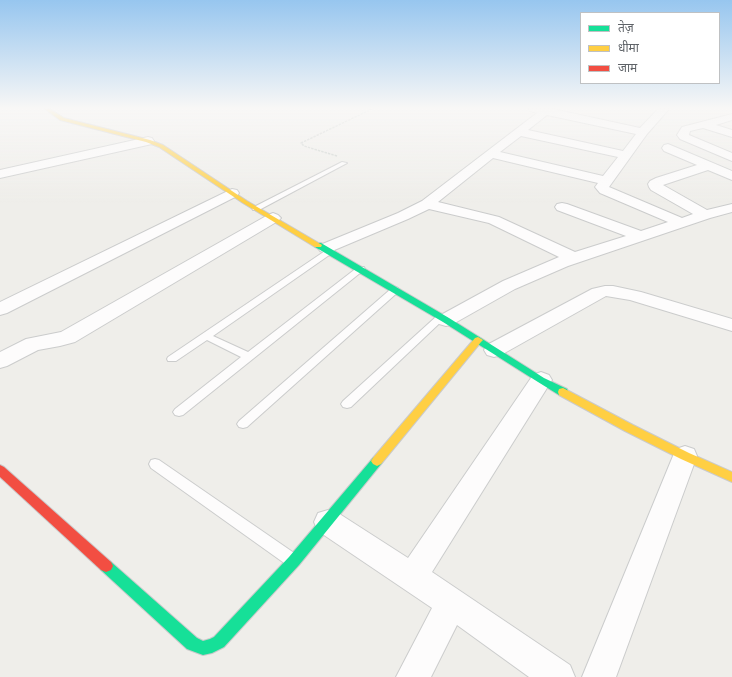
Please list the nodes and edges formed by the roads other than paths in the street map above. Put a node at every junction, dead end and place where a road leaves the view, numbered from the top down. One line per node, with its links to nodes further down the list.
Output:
1 (148, 141): 12 (street); 15 (street)
2 (508, 141): 7 (street)
3 (559, 141): 8 (street)
4 (637, 141): 8 (street)
5 (693, 141): 9 (street)
6 (668, 148): 11 (street)
7 (491, 154): 14 (street); 16 (street)
8 (626, 155): 14 (street)
9 (731, 156)
10 (344, 163): 18 (lane)
11 (709, 166): 13 (street); 20 (street)
12 (0, 174)
13 (732, 176)
14 (607, 181): 22 (street)
15 (232, 193): 18 (street); 28 (street)
16 (427, 204): 24 (street); 25 (street)
17 (562, 207): 23 (street)
18 (256, 208): 21 (street)
19 (732, 208): 20 (street)
20 (705, 215): 22 (street)
21 (274, 218): 24 (street); 36 (street)
22 (682, 223): 23 (street)
23 (641, 236): 25 (street)
24 (328, 250): 26 (street); 31 (lane)
25 (574, 258): 29 (street)
26 (361, 269): 27 (street); 34 (lane)
27 (395, 290): 29 (street); 40 (lane)
28 (0, 309)
29 (444, 318): 32 (street); 38 (lane)
30 (732, 325): 33 (street)
31 (206, 336): 34 (lane); 35 (lane)
32 (478, 340): 33 (street); 45 (street)
33 (494, 350): 37 (street)
34 (249, 357): 39 (lane)
35 (172, 359)
36 (0, 361)
37 (541, 380): 41 (street); 47 (street)
38 (347, 404)
39 (179, 412)
40 (243, 424)
41 (685, 456): 44 (street); 51 (street)
42 (155, 464): 46 (lane)
43 (0, 470): 46 (street)
44 (732, 477)
45 (328, 522): 46 (street); 47 (street)
46 (294, 561)
47 (412, 577): 48 (street)
48 (452, 602): 49 (street); 50 (street)
49 (412, 677)
50 (558, 677)
51 (599, 677)

